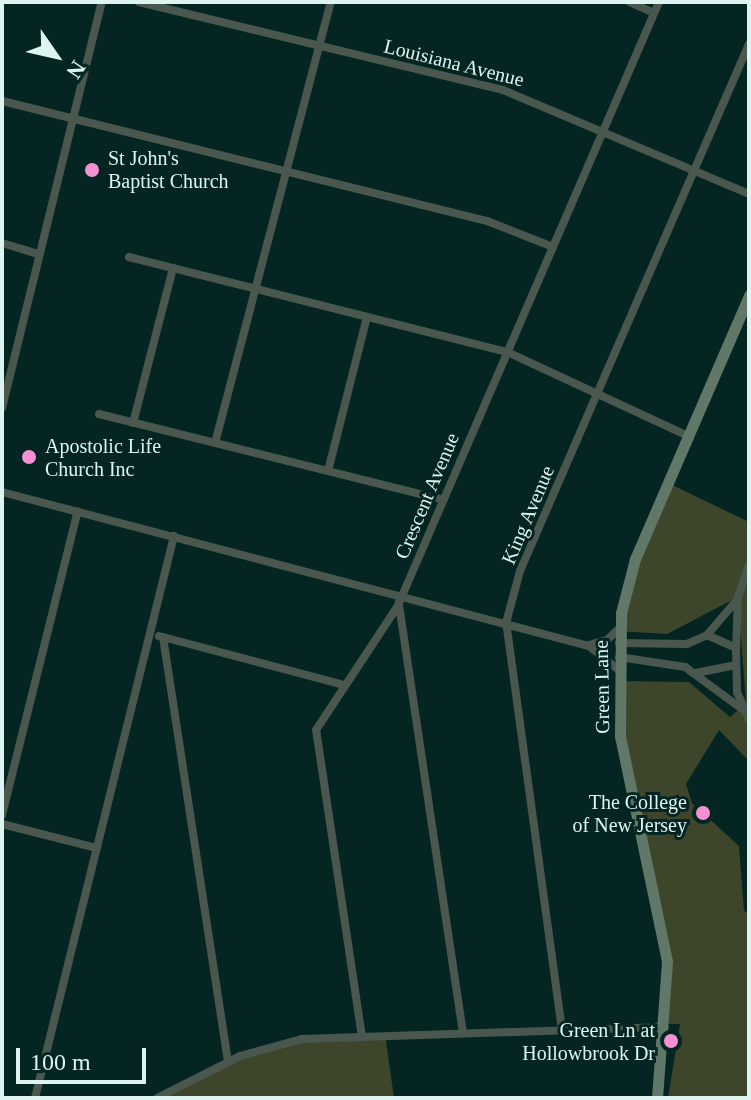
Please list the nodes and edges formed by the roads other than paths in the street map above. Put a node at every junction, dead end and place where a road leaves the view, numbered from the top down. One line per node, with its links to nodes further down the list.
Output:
1 (102, 2): 10 (street)
2 (139, 2): 8 (street, Louisiana Avenue)
3 (331, 2): 8 (street)
4 (630, 2): 6 (street)
5 (659, 2): 6 (street, Crescent Avenue)
6 (654, 13): 11 (street, Crescent Avenue)
7 (749, 44): 12 (street, King Avenue)
8 (321, 46): 11 (street, Louisiana Avenue); 13 (street)
9 (2, 101): 10 (street)
10 (73, 119): 13 (street); 17 (street)
11 (603, 130): 12 (street, Louisiana Avenue); 16 (street, Crescent Avenue)
12 (694, 170): 14 (street, Louisiana Avenue); 25 (street, King Avenue)
13 (290, 172): 16 (street); 20 (street)
14 (749, 194)
15 (2, 243): 17 (street)
16 (553, 247): 23 (street, Crescent Avenue)
17 (39, 254): 24 (street)
18 (129, 257): 19 (street)
19 (173, 268): 20 (street); 28 (street)
20 (254, 289): 22 (street); 30 (street)
21 (749, 295): 29 (street, Green Lane)
22 (367, 317): 23 (street); 31 (street)
23 (507, 352): 25 (street); 33 (street, Crescent Avenue)
24 (6, 373): 26 (street)
25 (597, 393): 29 (street); 39 (street, King Avenue)
26 (2, 408)
27 (99, 414): 28 (street)
28 (133, 423): 30 (street)
29 (688, 436): 40 (street, Green Lane)
30 (215, 443): 31 (street)
31 (328, 471): 33 (street)
32 (2, 492): 34 (street)
33 (443, 500): 38 (street, Crescent Avenue)
34 (78, 511): 35 (street); 54 (street)
35 (174, 536): 38 (street); 41 (street)
36 (749, 565): 37 (street)
37 (738, 597): 42 (street); 46 (street)
38 (400, 600): 39 (street); 51 (street, Crescent Avenue); 59 (street)
39 (506, 623): 45 (street); 58 (street, King Avenue)
40 (620, 628): 44 (street, Green Lane); 45 (street)
41 (150, 633): 43 (street); 56 (street)
42 (707, 635): 44 (street); 46 (street)
43 (163, 637): 51 (street); 61 (street)
44 (619, 643): 47 (street, Green Lane)
45 (589, 646): 49 (street)
46 (736, 648): 48 (street)
47 (619, 657): 49 (street, Green Lane); 50 (street)
48 (736, 665): 50 (street); 52 (street)
49 (619, 670): 57 (street, Green Lane)
50 (695, 673): 52 (street)
51 (345, 685): 60 (street, Crescent Avenue)
52 (743, 709): 53 (street)
53 (749, 719)
54 (2, 815)
55 (2, 824): 56 (street)
56 (97, 848): 62 (street)
57 (665, 1027): 58 (street); 64 (street, Green Lane)
58 (562, 1030): 59 (street)
59 (463, 1033): 60 (street)
60 (362, 1037): 61 (street)
61 (228, 1062): 63 (street)
62 (35, 1098)
63 (157, 1098)
64 (657, 1098)

